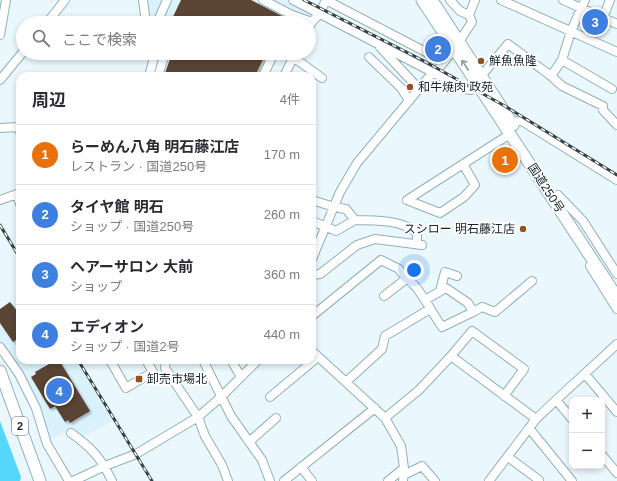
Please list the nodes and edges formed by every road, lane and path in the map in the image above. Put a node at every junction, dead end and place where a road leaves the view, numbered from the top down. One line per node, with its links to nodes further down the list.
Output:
1 (6, 0): 28 (street)
2 (65, 0): 20 (street)
3 (144, 0): 21 (street)
4 (167, 0): 22 (street)
5 (263, 0): 17 (street)
6 (293, 0): 18 (street)
7 (326, 0): 18 (street); 40 (street)
8 (422, 0): 30 (highway, 国道250号)
9 (432, 0): 30 (highway, 国道250号)
10 (450, 0): 19 (street)
11 (475, 0): 19 (street)
12 (501, 0): 27 (street)
13 (563, 0): 16 (street)
14 (585, 0): 16 (street)
15 (610, 0): 25 (street)
16 (582, 8): 25 (street); 27 (street)
17 (292, 14): 23 (street)
18 (320, 14): 24 (street); 29 (street)
19 (469, 15): 30 (street)
20 (52, 16)
21 (145, 16)
22 (160, 16)
23 (296, 16)
24 (316, 18)
25 (603, 18): 26 (street)
26 (617, 24)
27 (571, 31): 31 (street); 39 (street)
28 (0, 35)
29 (375, 42): 47 (street); 52 (street)
30 (457, 44): 40 (street); 51 (highway, 国道250号, one-way to 30)
31 (617, 52)
32 (369, 58): 54 (street)
33 (16, 60): 49 (street)
34 (153, 60): 41 (street)
35 (163, 60): 42 (street)
36 (270, 60): 43 (street)
37 (292, 60): 44 (street)
38 (300, 60): 45 (street)
39 (562, 60): 48 (street); 53 (street)
40 (443, 61): 47 (street)
41 (150, 72)
42 (159, 72)
43 (264, 72)
44 (286, 72)
45 (315, 72)
46 (316, 73): 50 (street)
47 (434, 73): 51 (street); 52 (street)
48 (551, 76): 51 (street); 56 (street)
49 (1, 77)
50 (322, 78)
51 (480, 81): 55 (highway, 国道250号); 59 (highway, 国道250号)
52 (419, 89): 54 (street)
53 (612, 89)
54 (409, 100): 66 (street)
55 (511, 122): 61 (street); 63 (highway, 国道250号)
56 (617, 125)
57 (0, 128): 58 (street)
58 (16, 128)
59 (510, 134): 60 (street); 67 (highway, 国道250号)
60 (463, 164): 60 (street)
61 (617, 180)
62 (16, 195): 64 (street)
63 (558, 195): 73 (street); 77 (highway, 国道250号)
64 (0, 200)
65 (316, 201): 66 (street)
66 (334, 207): 68 (street); 70 (street)
67 (561, 210): 80 (highway, 国道250号); 83 (street)
68 (355, 220): 70 (street); 72 (street)
69 (316, 224): 70 (street)
70 (325, 227): 71 (street)
71 (316, 242)
72 (316, 274)
73 (617, 274)
74 (457, 276): 78 (street)
75 (406, 279): 79 (street); 81 (street); 85 (street)
76 (532, 281): 84 (street)
77 (617, 284)
78 (440, 291): 81 (street); 84 (street)
79 (384, 296)
80 (617, 297)
81 (425, 300): 82 (street)
82 (430, 309): 84 (street); 102 (street)
83 (617, 309)
84 (473, 312)
85 (316, 313)
86 (615, 346): 90 (street); 100 (street)
87 (0, 347): 126 (street)
88 (316, 355): 102 (street)
89 (451, 356): 103 (street); 103 (street); 112 (street)
90 (617, 356)
91 (112, 364): 99 (street)
92 (148, 364): 99 (street)
93 (166, 364): 99 (street); 110 (street)
94 (205, 364): 104 (street)
95 (233, 364): 101 (street)
96 (254, 364): 101 (street)
97 (305, 364): 105 (street)
98 (0, 371): 125 (highway, 2)
99 (153, 372)
100 (585, 374): 106 (street); 108 (street)
101 (241, 377): 104 (street)
102 (346, 382): 107 (street)
103 (504, 396): 113 (street)
104 (221, 397): 110 (street); 116 (street)
105 (270, 397)
106 (556, 400): 109 (street); 113 (street)
107 (375, 408): 112 (street); 120 (street)
108 (617, 412)
109 (569, 415)
110 (198, 417): 119 (street); 129 (street)
111 (276, 418): 116 (street)
112 (385, 418): 122 (street)
113 (536, 419): 114 (street)
114 (529, 428): 117 (street); 135 (street)
115 (71, 433): 119 (street)
116 (249, 442): 130 (street)
117 (508, 457): 123 (street); 124 (street)
118 (605, 459): 121 (street)
119 (105, 466): 127 (street); 128 (street)
120 (301, 467): 131 (street); 132 (street)
121 (617, 473)
122 (404, 475): 133 (street); 134 (street)
123 (491, 480)
124 (539, 480)
125 (40, 481)
126 (69, 481)
127 (73, 481)
128 (112, 481)
129 (228, 481)
130 (270, 481)
131 (284, 481)
132 (312, 481)
133 (388, 481)
134 (435, 481)
135 (572, 481)

